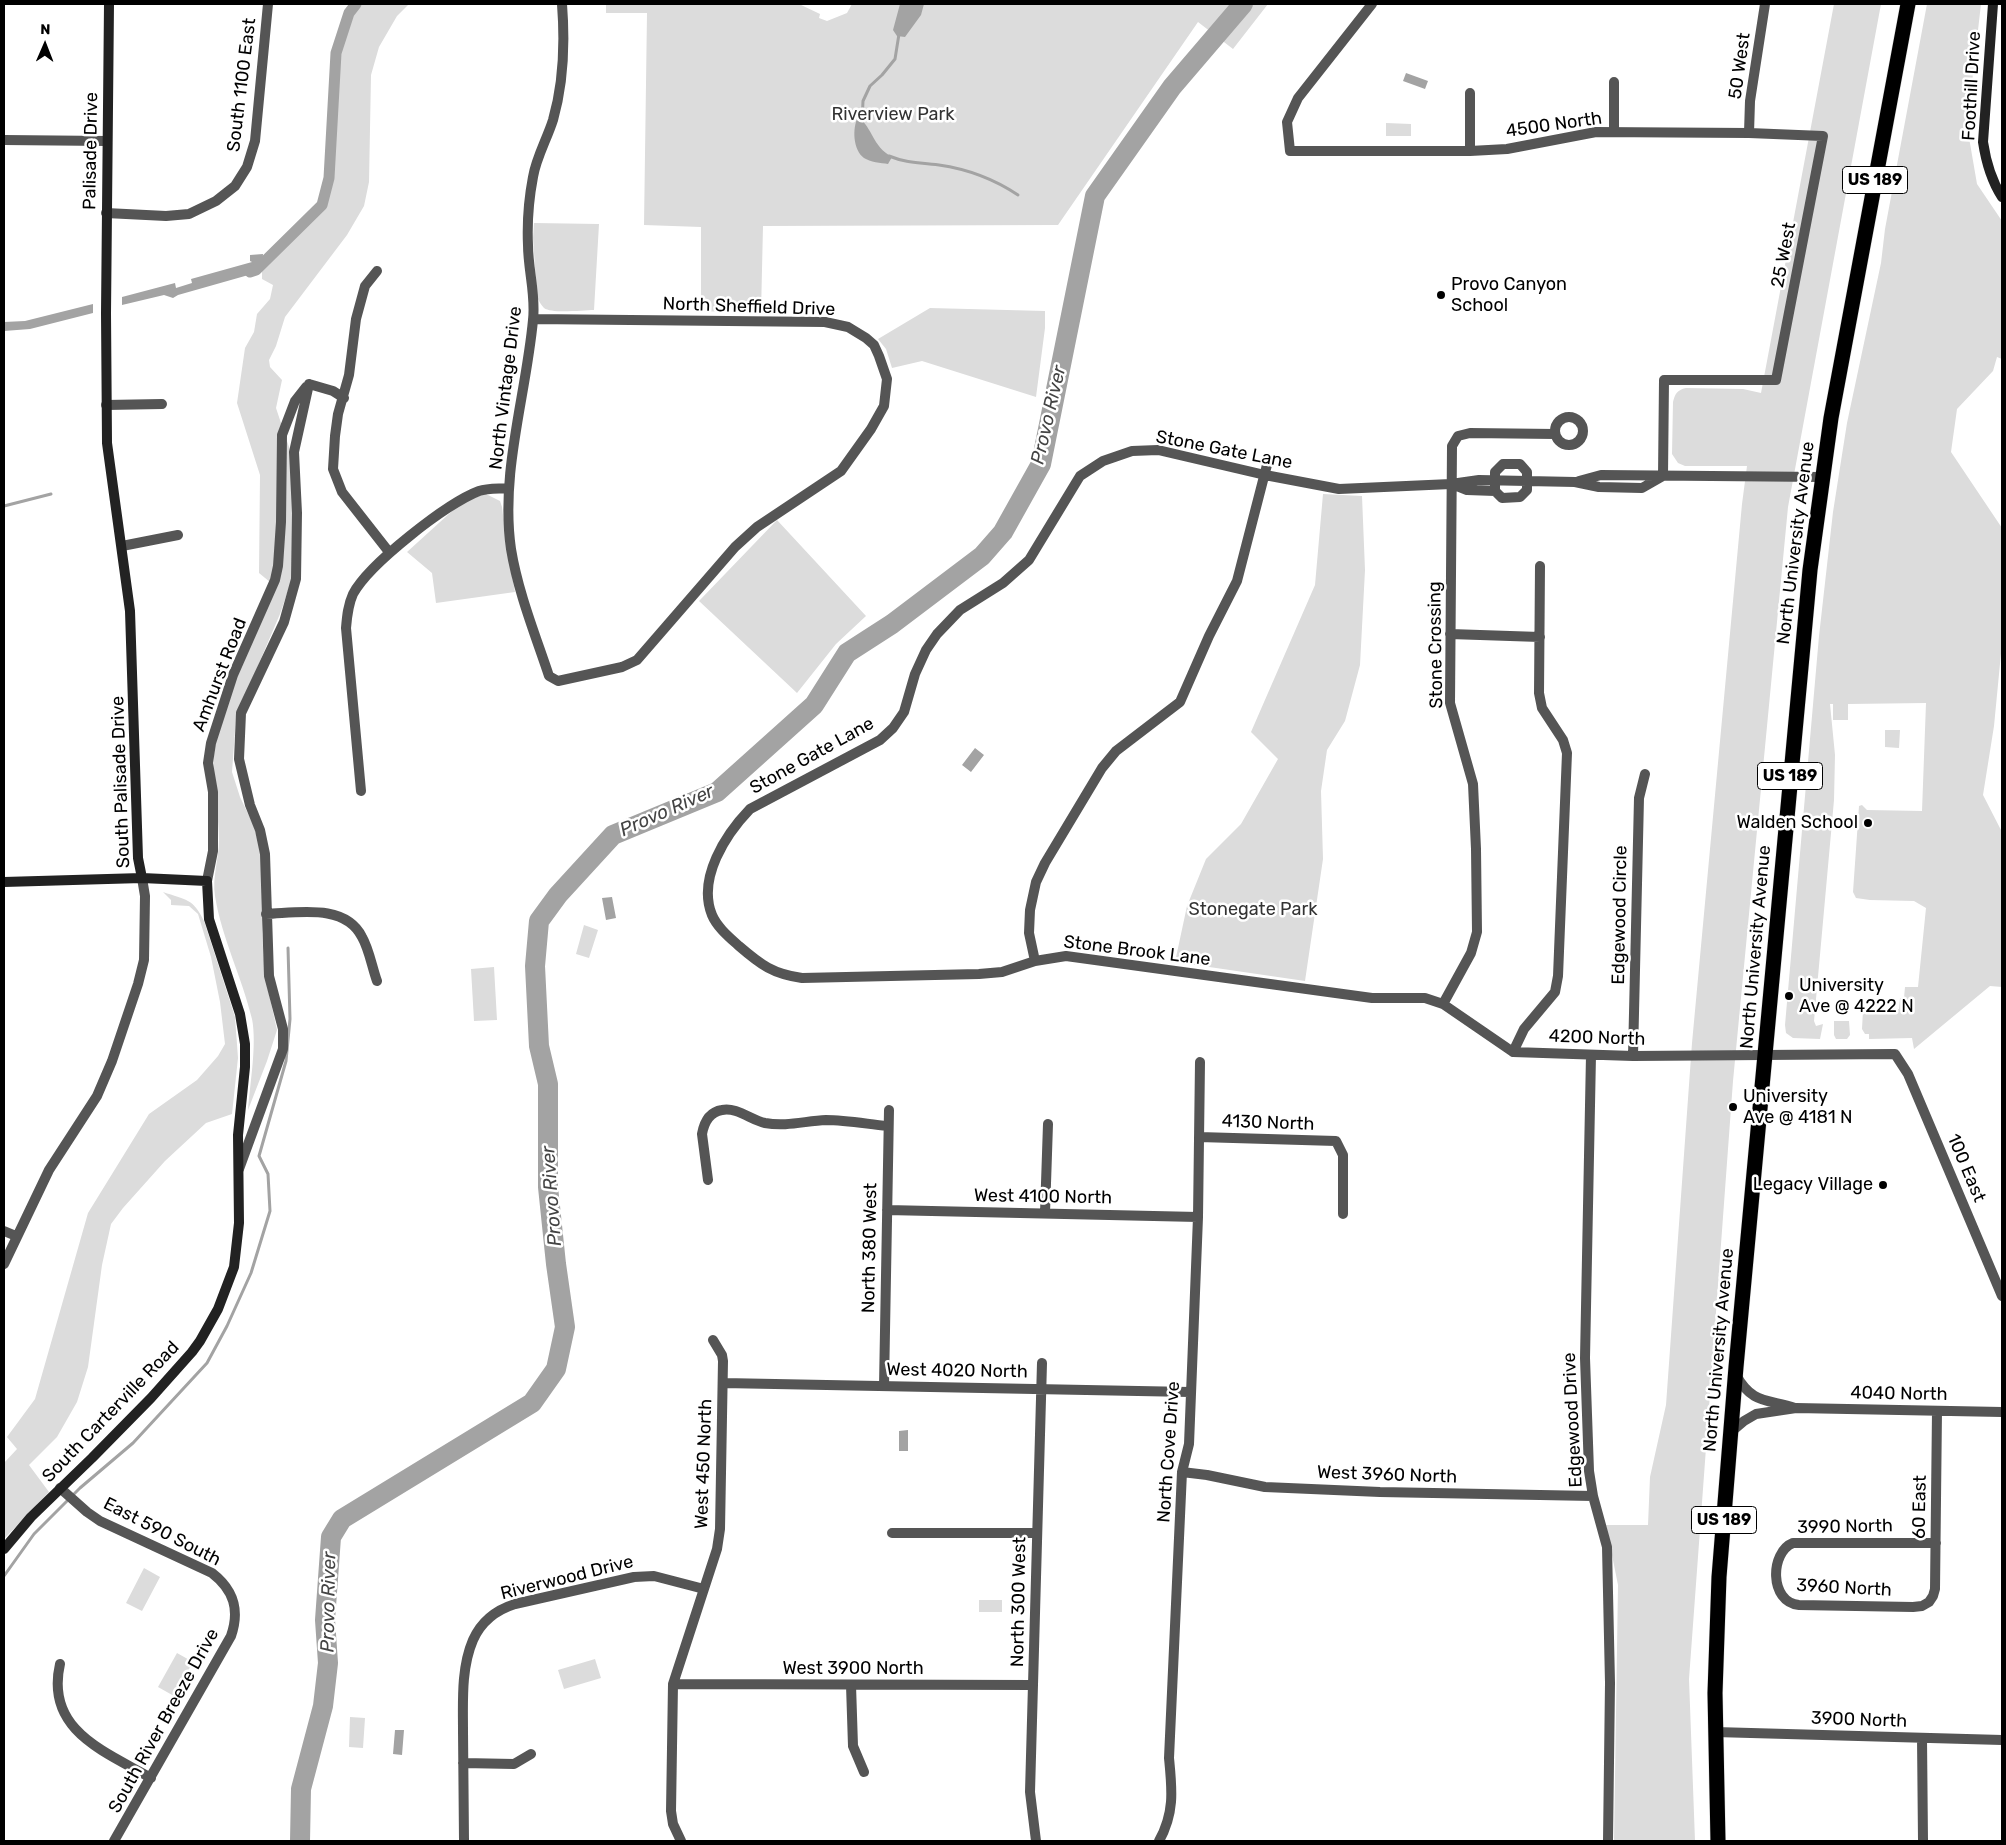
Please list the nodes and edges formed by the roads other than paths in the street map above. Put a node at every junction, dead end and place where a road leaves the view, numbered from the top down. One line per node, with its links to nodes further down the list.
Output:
1 (109, 4): 14 (street, Palisade Drive)
2 (268, 4): 17 (street, South 1100 East)
3 (562, 4): 20 (street, North Vintage Drive)
4 (1372, 4): 15 (street, 4500 North)
5 (1765, 4): 11 (street, 50 West)
6 (1908, 4): 29 (highway, North University Avenue / US 189)
7 (1993, 4): 16 (street, Foothill Drive)
8 (1614, 82): 10 (street)
9 (1470, 93): 15 (street)
10 (1614, 132): 11 (street, 4500 North); 15 (street, 4500 North)
11 (1749, 134): 12 (street, 4500 North)
12 (1823, 136): 28 (street, 25 West)
13 (4, 140): 14 (street)
14 (107, 142): 17 (street, Palisade Drive)
15 (1470, 151)
16 (2002, 197)
17 (106, 213): 19 (street, Palisade Drive)
18 (377, 272): 22 (street)
19 (106, 298): 24 (street, South Palisade Drive)
20 (534, 319): 33 (street, North Vintage Drive); 40 (street, North Sheffield Drive)
21 (309, 384): 22 (street); 44 (street, Amhurst Road); 46 (street, South Carterville Road)
22 (344, 398): 36 (street)
23 (162, 404): 24 (street)
24 (106, 405): 35 (street, South Palisade Drive)
25 (1555, 434): 31 (street, Stone Crossing)
26 (1268, 461): 27 (street)
27 (1265, 475): 31 (street, Stone Gate Lane); 47 (street, Stone Gate Lane); 48 (street)
28 (1663, 476): 29 (street, Stone Gate Lane); 30 (street, Stone Gate Lane)
29 (1822, 477): 55 (highway, North University Avenue / US 189)
30 (1527, 481): 32 (street, Stone Gate Lane); 32 (street, Stone Gate Lane); 32 (street)
31 (1451, 484): 32 (street, Stone Gate Lane); 38 (street, Stone Crossing)
32 (1495, 486)
33 (510, 488): 36 (street); 40 (street, North Vintage Drive)
34 (178, 534): 35 (street)
35 (122, 546): 43 (street, South Palisade Drive)
36 (389, 552): 42 (street)
37 (1540, 566): 39 (street)
38 (1450, 634): 39 (street); 50 (street, Stone Crossing)
39 (1540, 637): 51 (street)
40 (558, 681)
41 (1645, 774): 54 (street, Edgewood Circle)
42 (361, 791)
43 (142, 878): 44 (street); 45 (street); 68 (street, South Palisade Drive)
44 (207, 881): 61 (street, Amhurst Road)
45 (4, 882)
46 (266, 914): 49 (street); 61 (street, South Carterville Road)
47 (722, 930): 48 (street, Stone Brook Lane)
48 (1035, 961): 50 (street, Stone Brook Lane)
49 (377, 981)
50 (1443, 1004): 51 (street)
51 (1513, 1052): 53 (street, 4200 North)
52 (1895, 1054): 55 (street, 4200 North); 70 (street, 100 East)
53 (1591, 1055): 54 (street, 4200 North); 84 (street, Edgewood Drive)
54 (1633, 1056): 55 (street, 4200 North)
55 (1765, 1056): 73 (highway, North University Avenue / US 189)
56 (1200, 1062): 60 (street, North Cove Drive)
57 (889, 1110): 59 (street, North 380 West)
58 (1048, 1124): 64 (street)
59 (887, 1126): 62 (street); 63 (street, North 380 West)
60 (1199, 1137): 65 (street, 4130 North); 66 (street, North Cove Drive)
61 (239, 1169): 83 (street, South Carterville Road)
62 (708, 1180)
63 (887, 1210): 64 (street, West 4100 North); 75 (street, North 380 West)
64 (1045, 1213): 66 (street, West 4100 North)
65 (1343, 1214)
66 (1198, 1217): 77 (street, North Cove Drive)
67 (4, 1231): 68 (street)
68 (16, 1236): 69 (street, South Palisade Drive)
69 (4, 1264)
70 (2002, 1296)
71 (713, 1340): 74 (street, West 450 North)
72 (1042, 1363): 76 (street, North 300 West)
73 (1736, 1375): 78 (street, 4040 North); 81 (highway, North University Avenue / US 189)
74 (723, 1383): 75 (street, West 4020 North); 90 (street, West 450 North)
75 (884, 1386): 76 (street, West 4020 North)
76 (1041, 1389): 77 (street, West 4020 North); 86 (street, North 300 West)
77 (1190, 1392): 82 (street, North Cove Drive)
78 (1796, 1408): 79 (street, 4040 North); 81 (street, 4040 North)
79 (1937, 1412): 80 (street, 4040 North); 87 (street, 60 East)
80 (2002, 1412)
81 (1731, 1432): 97 (highway, North University Avenue / US 189)
82 (1182, 1472): 84 (street, West 3960 North); 108 (street, North Cove Drive)
83 (60, 1488): 88 (street, South Carterville Road); 92 (street, East 590 South)
84 (1593, 1496): 109 (street, Edgewood Drive)
85 (892, 1533): 86 (street)
86 (1037, 1533): 96 (street, North 300 West)
87 (1936, 1543): 89 (street, 3990 North); 91 (street, 60 East)
88 (4, 1549)
89 (1778, 1574): 91 (street, 3960 North)
90 (704, 1589): 94 (street, West 450 North); 101 (street, Riverwood Drive)
91 (1929, 1602)
92 (236, 1615): 103 (street, South River Breeze Drive)
93 (60, 1664): 103 (street)
94 (673, 1684): 95 (street, West 3900 North); 106 (street, West 450 North)
95 (851, 1685): 96 (street, West 3900 North); 102 (street)
96 (1033, 1685): 107 (street, North 300 West)
97 (1715, 1732): 98 (street, 3900 North); 110 (highway, North University Avenue / US 189)
98 (1922, 1738): 99 (street, 3900 North); 111 (street)
99 (2002, 1740)
100 (531, 1754): 101 (street)
101 (463, 1763): 105 (street, Riverwood Drive)
102 (864, 1772)
103 (151, 1778): 104 (street, South River Breeze Drive)
104 (114, 1841)
105 (464, 1841)
106 (681, 1841)
107 (1036, 1841)
108 (1159, 1841)
109 (1608, 1841)
110 (1718, 1841)
111 (1923, 1841)

